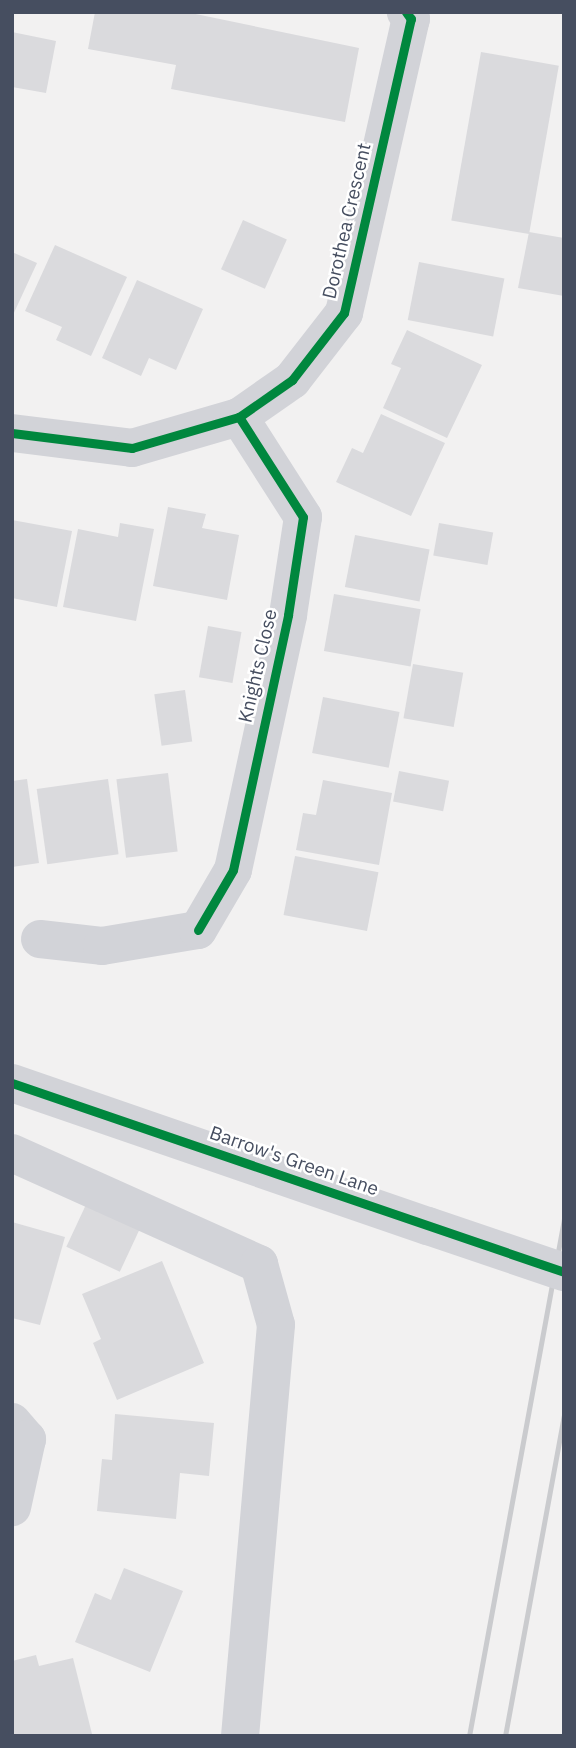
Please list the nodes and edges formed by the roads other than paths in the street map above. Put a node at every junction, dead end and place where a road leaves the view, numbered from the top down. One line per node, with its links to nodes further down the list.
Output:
1 (406, 12): 2 (street, Dorothea Crescent)
2 (239, 417): 3 (street, Dorothea Crescent); 4 (street, Knights Close)
3 (12, 433)
4 (40, 939)
5 (12, 1083): 7 (street, Barrow's Green Lane, bridge)
6 (12, 1153): 10 (street)
7 (564, 1272)
8 (12, 1422): 9 (street)
9 (12, 1507)
10 (240, 1736)

